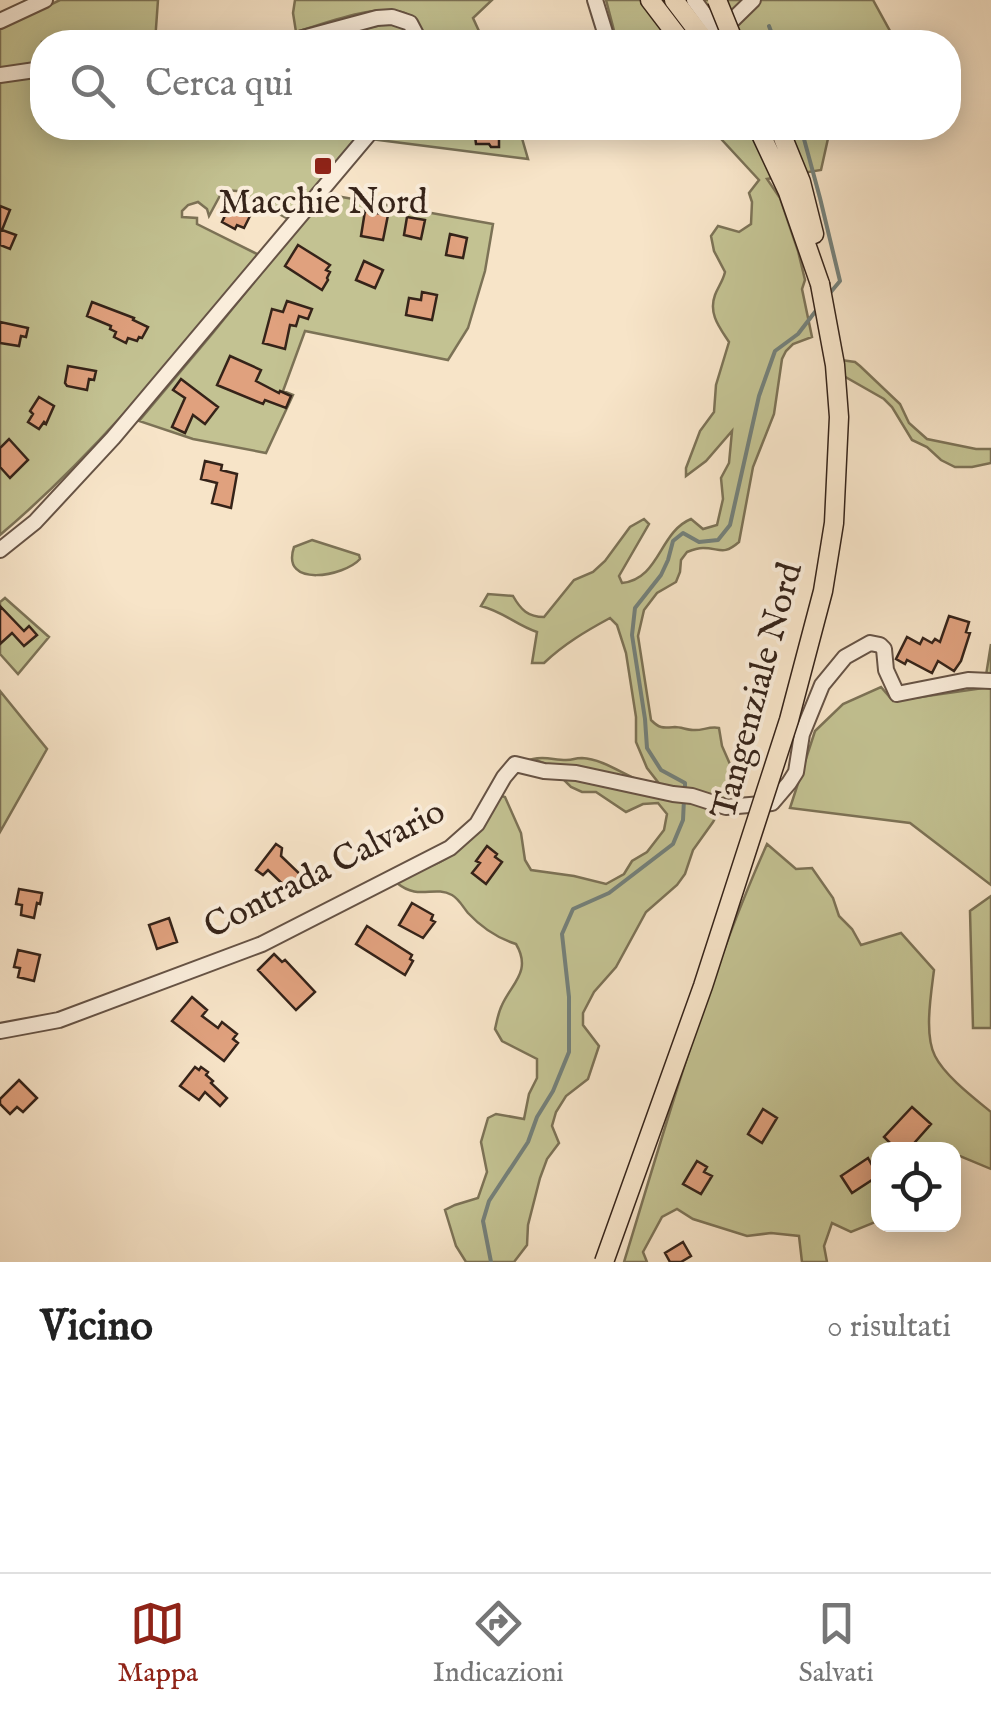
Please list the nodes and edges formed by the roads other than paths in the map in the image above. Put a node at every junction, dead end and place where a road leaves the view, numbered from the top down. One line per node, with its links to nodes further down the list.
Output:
1 (45, 0): 8 (street)
2 (595, 0): 11 (street)
3 (650, 0): 12 (main road)
4 (674, 0): 13 (main road)
5 (694, 0): 14 (street)
6 (717, 0): 15 (main road, bridge)
7 (753, 0): 16 (street)
8 (0, 22)
9 (332, 30): 10 (street)
10 (414, 30)
11 (604, 30)
12 (673, 30)
13 (706, 30)
14 (711, 30)
15 (717, 30)
16 (726, 30)
17 (30, 71): 18 (street)
18 (0, 75)
19 (364, 140): 25 (street)
20 (752, 140): 23 (main road)
21 (764, 140): 23 (main road, Tangenziale Nord)
22 (784, 140): 24 (main road)
23 (788, 192): 24 (main road, Tangenziale Nord)
24 (820, 284): 28 (main road, Tangenziale Nord, bridge)
25 (0, 550)
26 (991, 682): 27 (street, Contrada Calvario)
27 (0, 1031)
28 (604, 1262)

